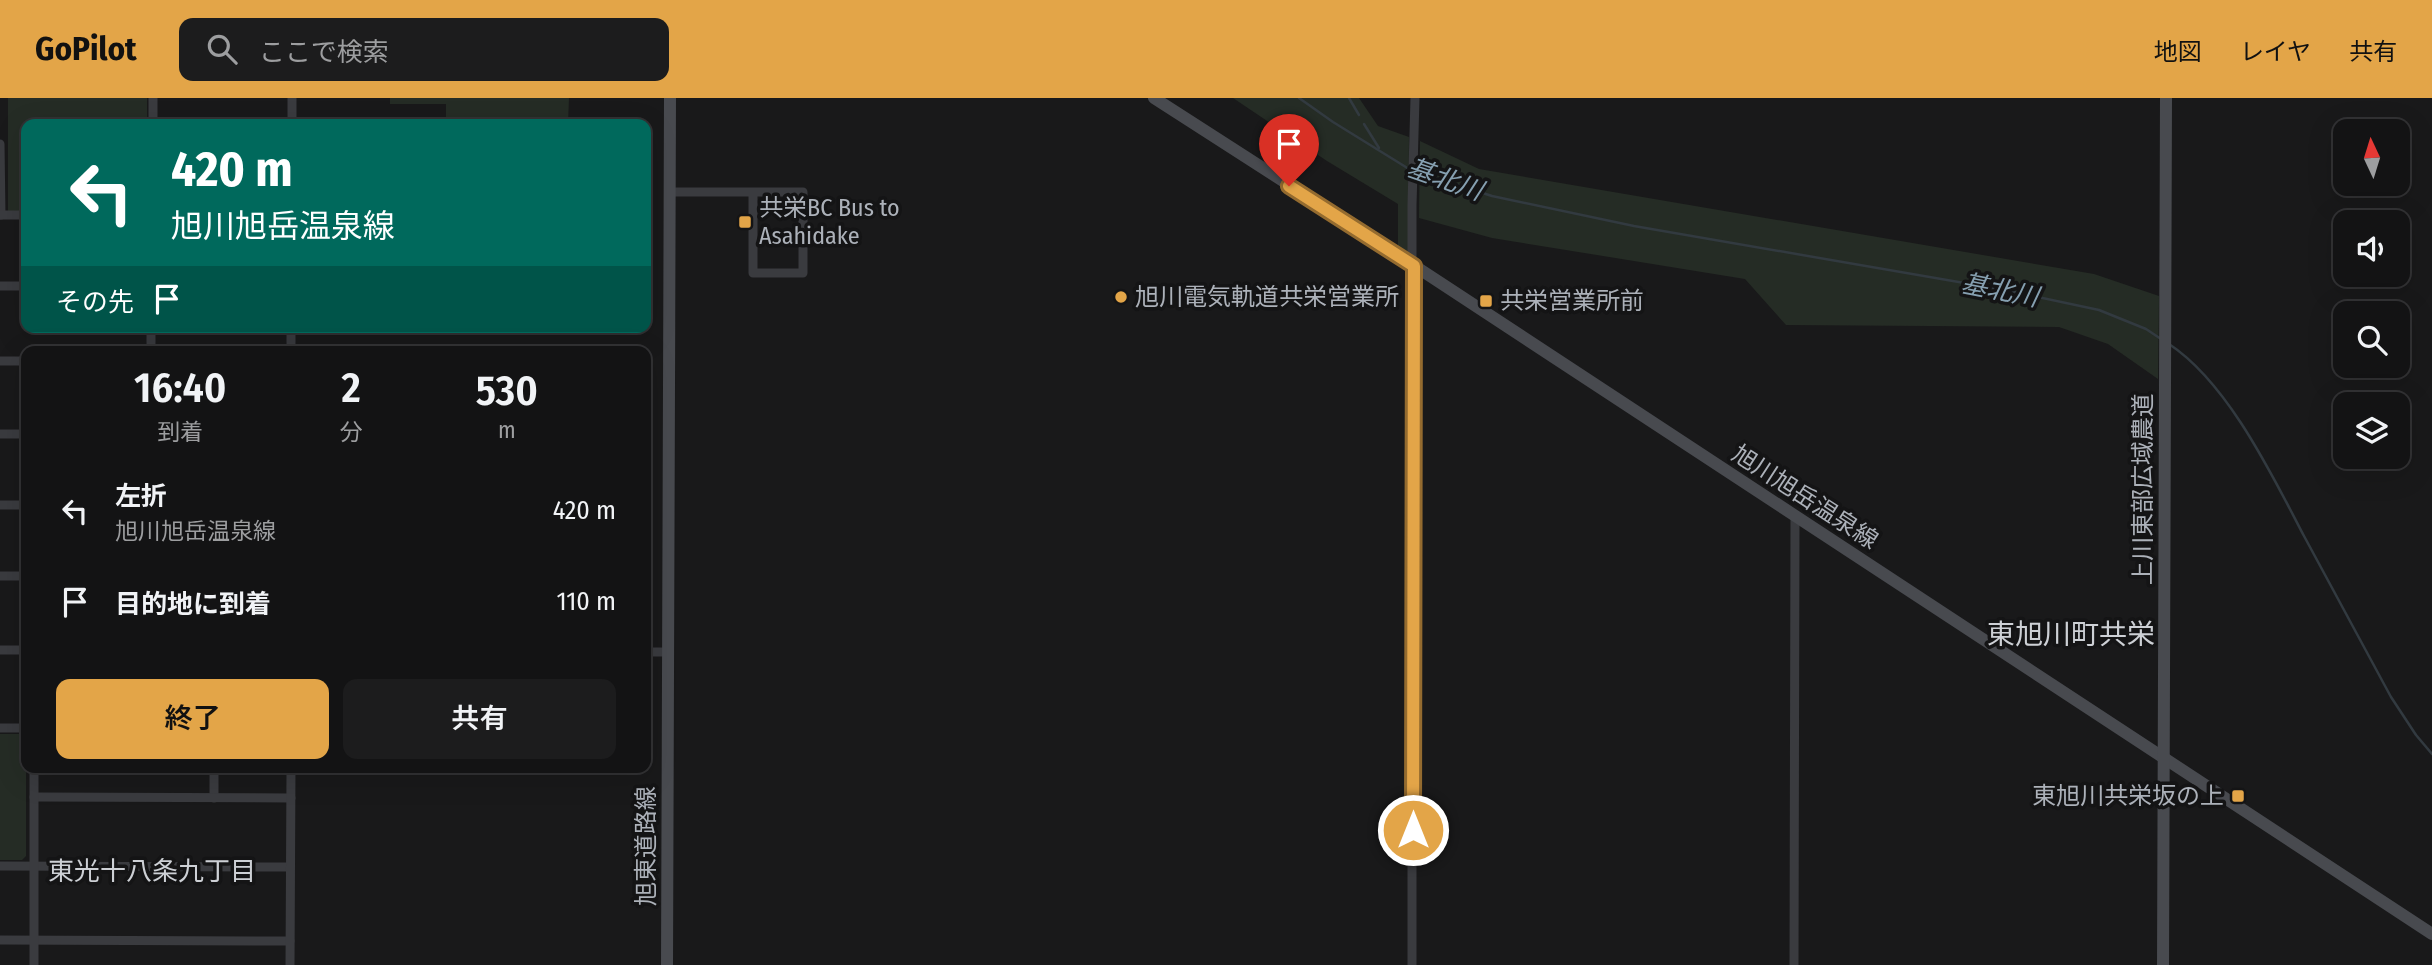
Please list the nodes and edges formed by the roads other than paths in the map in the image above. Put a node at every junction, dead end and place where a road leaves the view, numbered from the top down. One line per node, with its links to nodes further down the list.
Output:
1 (153, 98): 7 (street)
2 (292, 98): 8 (street)
3 (670, 98): 10 (street, 旭東道路線)
4 (1154, 98): 14 (street, 旭川旭岳温泉線)
5 (1415, 98): 14 (street)
6 (2166, 98): 32 (street, 上川東部広域農道)
7 (153, 119)
8 (292, 119)
9 (0, 144): 12 (street)
10 (670, 192): 11 (street); 29 (street, 旭東道路線)
11 (753, 192): 11 (street)
12 (0, 215): 13 (street)
13 (21, 215)
14 (1414, 266): 23 (street, 旭川旭岳温泉線); 49 (street)
15 (0, 286): 16 (street)
16 (21, 286)
17 (0, 361): 18 (street)
18 (21, 361)
19 (0, 434): 20 (street)
20 (21, 434)
21 (0, 505): 22 (street)
22 (21, 505)
23 (1795, 516): 32 (street, 旭川旭岳温泉線); 50 (street)
24 (0, 576): 25 (street)
25 (21, 576)
26 (0, 650): 27 (street)
27 (21, 650)
28 (651, 652): 29 (street)
29 (667, 652): 48 (street, 旭東道路線)
30 (0, 728): 31 (street)
31 (21, 728)
32 (2163, 759): 42 (street, 旭川旭岳温泉線); 51 (street, 上川東部広域農道)
33 (34, 773): 36 (street)
34 (214, 773): 37 (street)
35 (291, 773): 38 (street)
36 (34, 797): 37 (street); 40 (street)
37 (214, 797): 38 (street)
38 (290, 798): 41 (street)
39 (0, 866): 40 (street)
40 (35, 867): 41 (street); 44 (street)
41 (290, 867): 45 (street)
42 (2432, 934)
43 (0, 940): 44 (street)
44 (34, 940): 45 (street); 46 (street)
45 (290, 941): 47 (street)
46 (34, 965)
47 (290, 965)
48 (667, 965)
49 (1412, 965)
50 (1794, 965)
51 (2163, 965)

